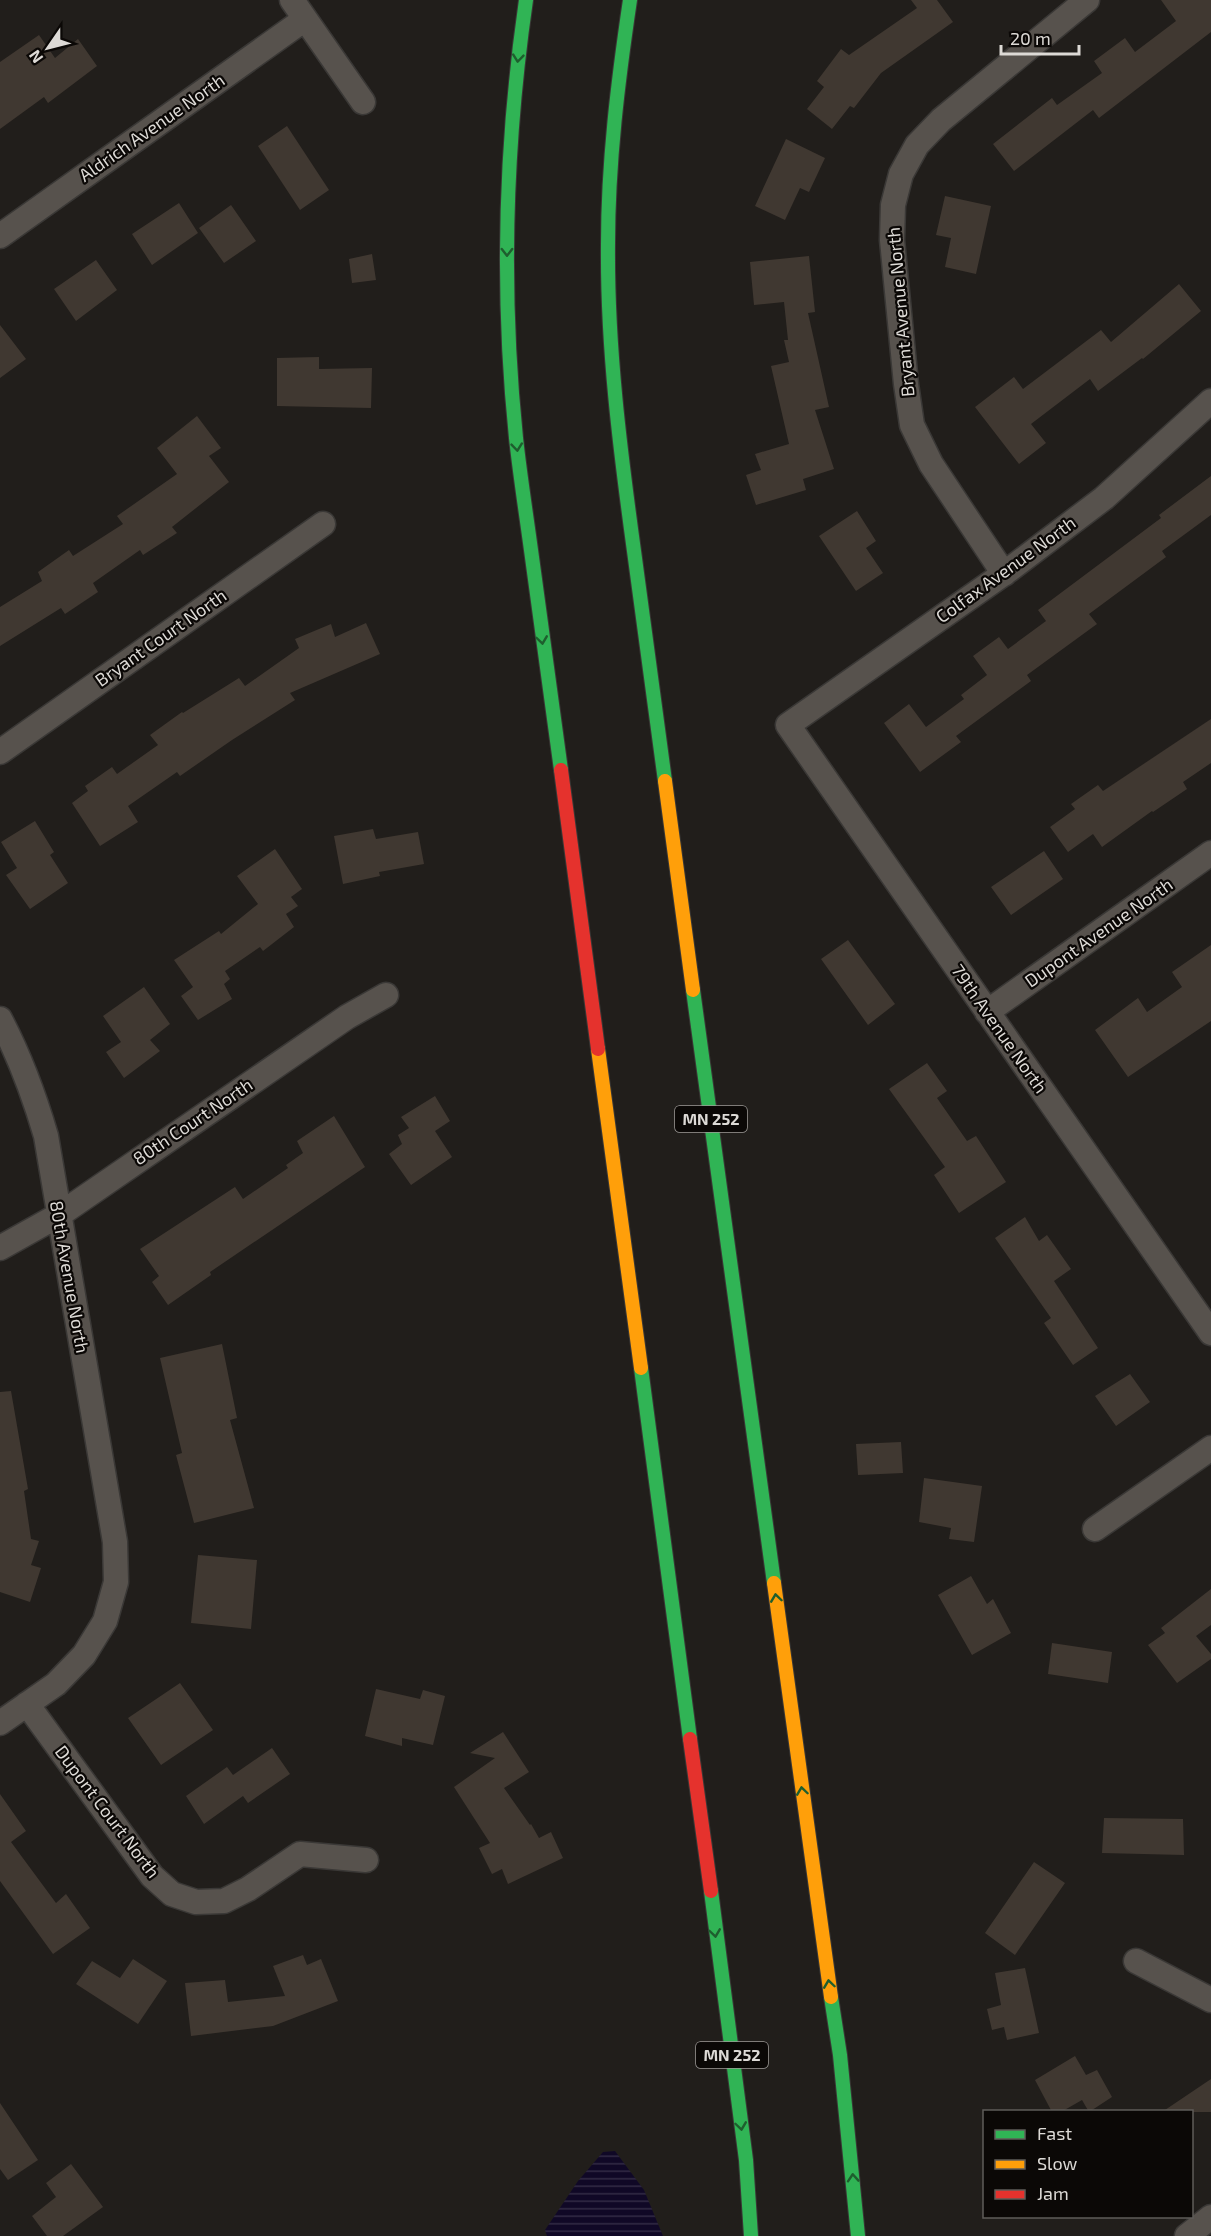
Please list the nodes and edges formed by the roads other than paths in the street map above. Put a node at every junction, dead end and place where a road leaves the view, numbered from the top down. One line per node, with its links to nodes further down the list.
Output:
1 (526, 0): 27 (highway, MN 252, one-way to 27)
2 (630, 0): 28 (highway, MN 252, one-way to 2)
3 (1087, 0): 9 (street, Bryant Avenue North)
4 (298, 10): 5 (street); 6 (street, Aldrich Avenue North)
5 (363, 102)
6 (0, 236)
7 (1211, 400): 9 (street, Colfax Avenue North)
8 (323, 524): 11 (street, Bryant Court North)
9 (1004, 574): 10 (street, Colfax Avenue North)
10 (788, 725): 14 (street, 79th Avenue North)
11 (0, 752)
12 (1211, 853): 14 (street, Dupont Avenue North)
13 (386, 995): 16 (street, 80th Court North)
14 (987, 1012): 18 (street, 79th Avenue North)
15 (0, 1019): 16 (street, 80th Avenue North)
16 (59, 1215): 17 (street, 80th Court North); 21 (street, 80th Avenue North)
17 (0, 1248)
18 (1211, 1333)
19 (1211, 1448): 20 (street)
20 (1095, 1529)
21 (27, 1704): 22 (street); 23 (street, Dupont Court North)
22 (0, 1724)
23 (366, 1860)
24 (1136, 1962): 25 (street)
25 (1211, 2000)
26 (1211, 2217): 29 (street)
27 (751, 2236)
28 (858, 2236)
29 (1187, 2236)

